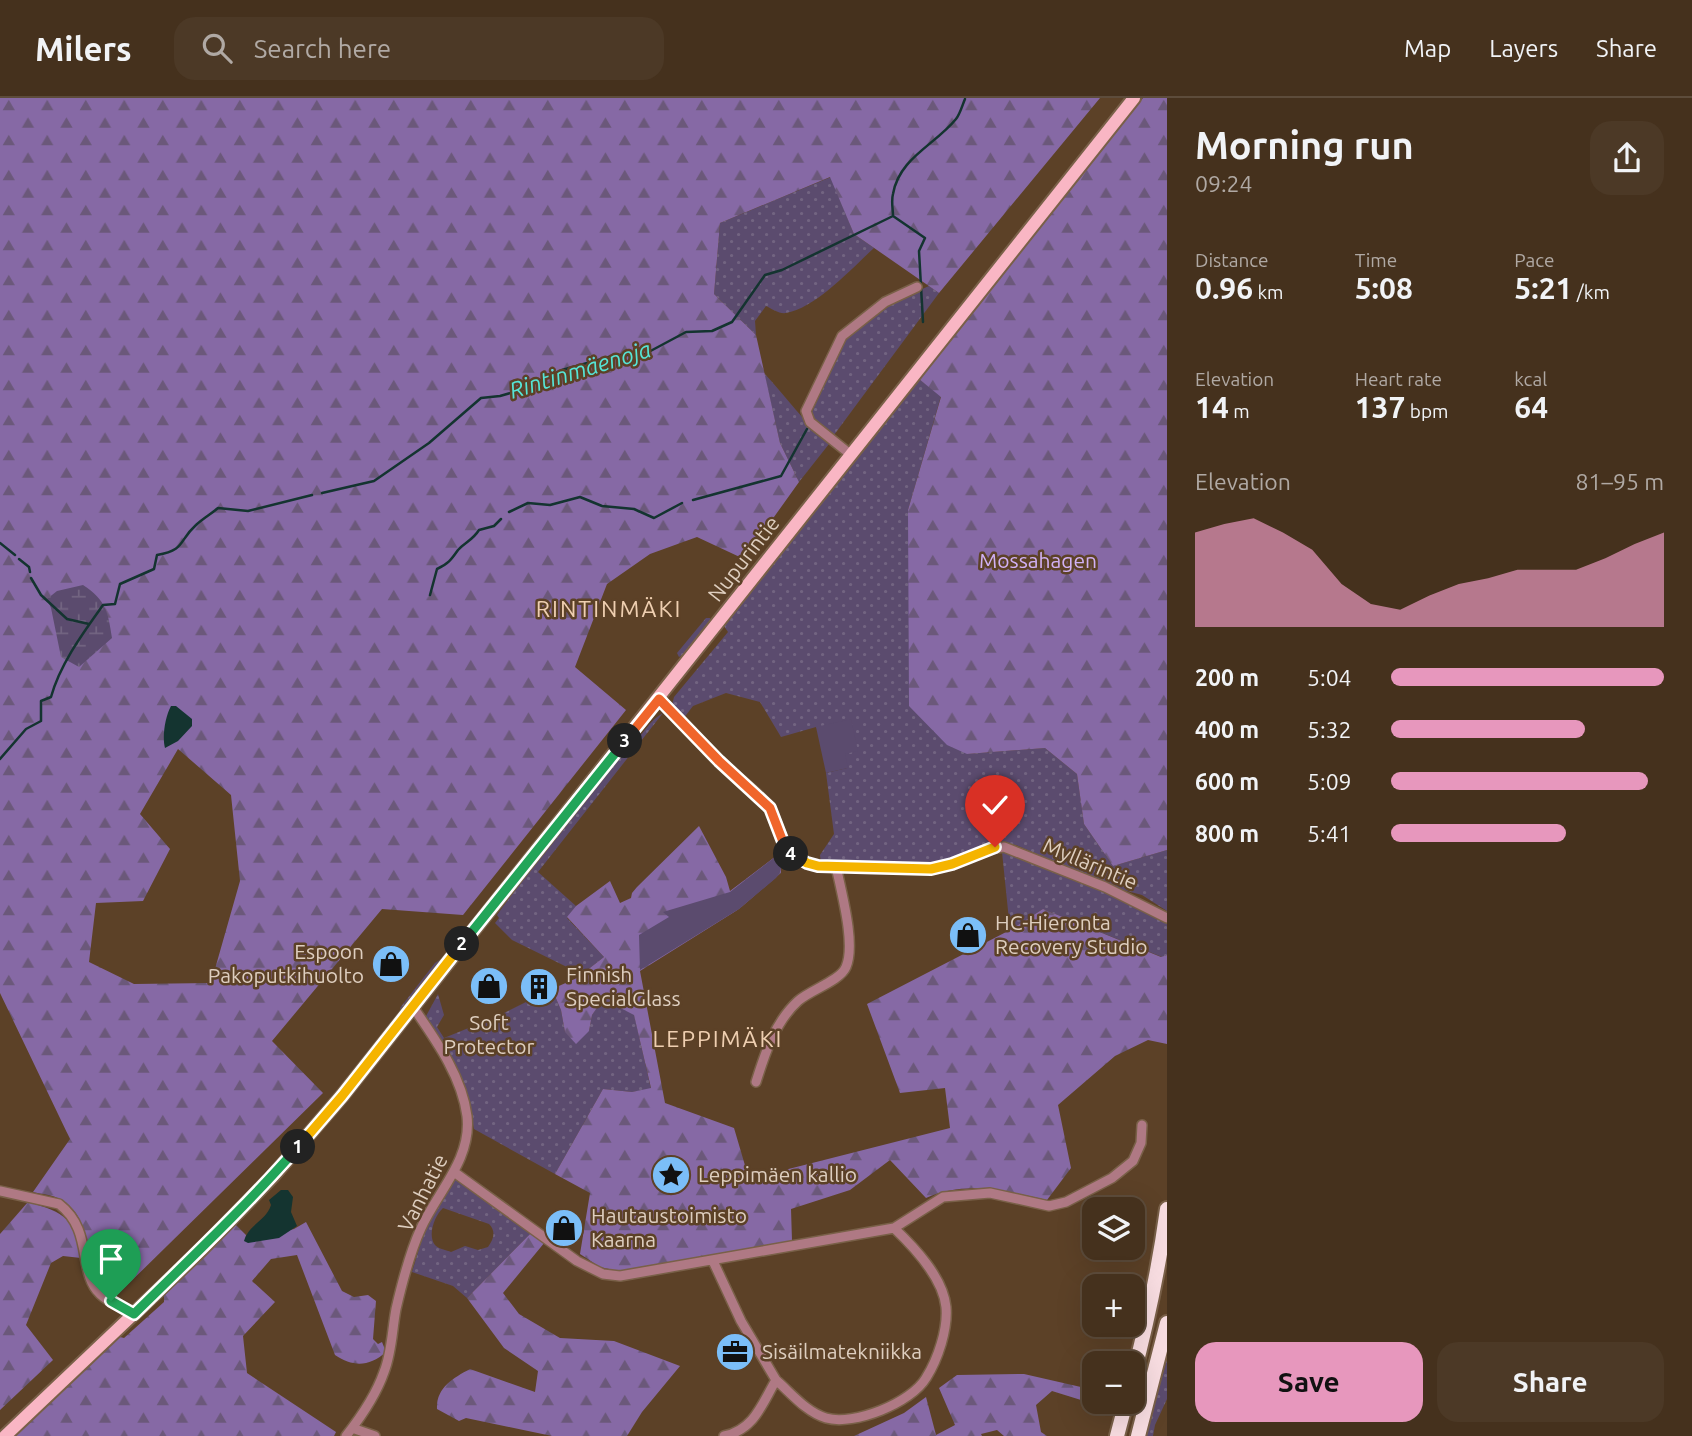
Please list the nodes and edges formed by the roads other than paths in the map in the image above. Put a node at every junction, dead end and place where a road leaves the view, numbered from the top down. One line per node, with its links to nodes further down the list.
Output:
1 (1134, 98): 3 (main road, Nupurintie)
2 (916, 287): 3 (street)
3 (850, 454): 4 (main road, Nupurintie)
4 (659, 699): 5 (street, Myllärintie); 7 (main road, Nupurintie)
5 (836, 866): 6 (street, Myllärintie); 8 (street)
6 (1167, 918)
7 (413, 1007): 10 (street, Vanhatie); 15 (main road, Nupurintie)
8 (756, 1082)
9 (1142, 1125): 13 (street)
10 (454, 1172): 14 (street); 20 (street, Vanhatie)
11 (0, 1191): 15 (street)
12 (1167, 1209): 17 (highway)
13 (894, 1228): 14 (street); 18 (street)
14 (713, 1261): 18 (street)
15 (134, 1314): 21 (main road, Nupurintie)
16 (1167, 1323): 26 (highway)
17 (1139, 1351)
18 (776, 1380): 24 (street)
19 (1123, 1414): 25 (highway)
20 (352, 1428): 22 (street, Vanhatie); 23 (street)
21 (5, 1436)
22 (346, 1436)
23 (374, 1436)
24 (724, 1436)
25 (1117, 1436)
26 (1138, 1436)

